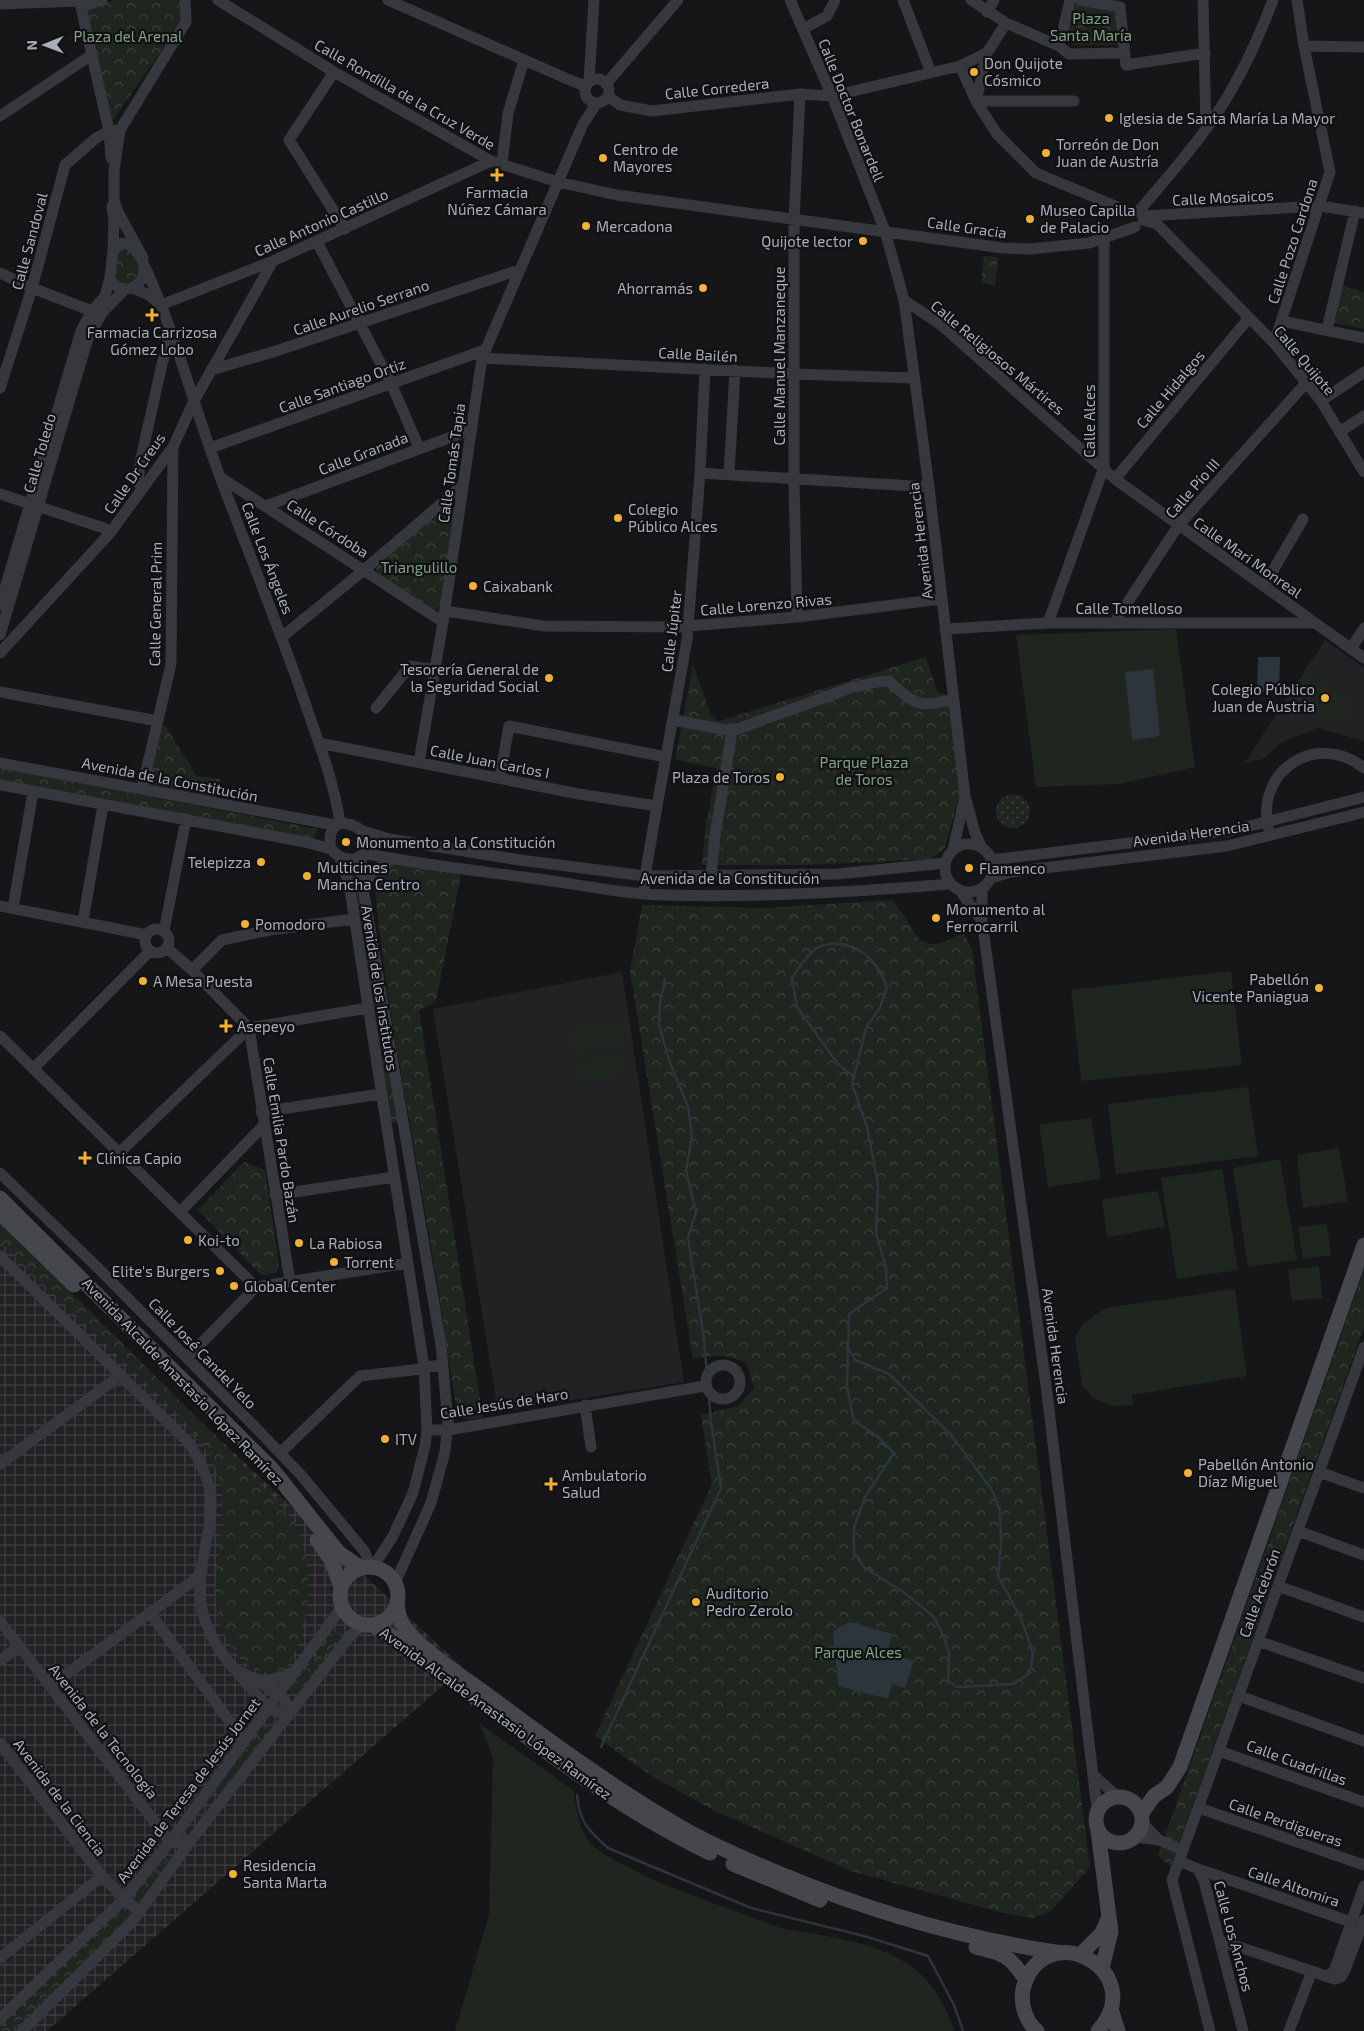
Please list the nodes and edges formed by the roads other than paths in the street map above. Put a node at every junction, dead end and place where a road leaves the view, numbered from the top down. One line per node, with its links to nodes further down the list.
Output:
1 (102, 0): 17 (street)
2 (185, 0): 44 (street)
3 (218, 0): 32 (street, Calle Rondilla de la Cruz Verde)
4 (388, 0): 30 (street)
5 (594, 0): 34 (street)
6 (678, 0): 35 (street)
7 (790, 0): 22 (street, Calle Doctor Bonardell)
8 (835, 0): 22 (street)
9 (903, 0): 33 (street)
10 (970, 0): 20 (street)
11 (994, 0): 20 (street)
12 (1070, 0): 23 (street)
13 (1080, 0): 18 (street)
14 (1203, 0): 27 (street)
15 (1274, 0): 43 (street, Calle Gracia)
16 (1297, 0): 24 (street, Calle Pozo Cardona)
17 (81, 3): 19 (street); 28 (street)
18 (1119, 3): 29 (street)
19 (0, 4)
20 (987, 12): 21 (street)
21 (1006, 23): 23 (street); 26 (street)
22 (803, 30): 38 (street, Calle Doctor Bonardell)
23 (1059, 46): 29 (street)
24 (1304, 46): 25 (street); 47 (street, Calle Pozo Cardona)
25 (1364, 47)
26 (987, 53): 31 (street, Calle Corredera); 39 (street)
27 (1204, 53): 29 (street); 43 (street)
28 (93, 54): 42 (street); 44 (street)
29 (1126, 59)
30 (524, 60): 34 (street); 45 (street)
31 (960, 66): 33 (street, Calle Corredera); 39 (street, Calle Quijote)
32 (334, 72): 45 (street, Calle Rondilla de la Cruz Verde); 51 (street)
33 (931, 73): 38 (street, Calle Corredera)
34 (587, 84): 35 (street); 41 (street)
35 (606, 84): 37 (street)
36 (800, 94): 37 (street, Calle Corredera); 38 (street, Calle Corredera); 50 (street, Calle Manuel Manzaneque)
37 (608, 96): 41 (street)
38 (832, 96): 52 (street, Calle Doctor Bonardell)
39 (976, 101): 40 (street); 49 (street, Calle Quijote)
40 (1074, 101)
41 (597, 103): 46 (street, Calle Tomás Tapia)
42 (0, 116)
43 (1206, 129): 49 (street, Calle Gracia)
44 (114, 130): 55 (street); 57 (street, Calle Los Ángeles); 61 (street, Calle Sandoval)
45 (497, 163): 46 (street, Calle Rondilla de la Cruz Verde); 51 (street, Calle Antonio Castillo)
46 (558, 182): 50 (street, Calle Rondilla de la Cruz Verde); 58 (street, Calle Tomás Tapia)
47 (1320, 206): 48 (street, Calle Mosaicos); 49 (street, Calle Mosaicos); 67 (street, Calle Pozo Cardona)
48 (1359, 212): 69 (street)
49 (1137, 218): 53 (street, Calle Gracia); 66 (street, Calle Quijote)
50 (794, 221): 52 (street, Calle Rondilla de la Cruz Verde); 78 (street, Calle Manuel Manzaneque)
51 (345, 230): 54 (street, Calle Antonio Castillo)
52 (885, 231): 53 (street, Calle Gracia); 63 (street, Avenida Herencia)
53 (1104, 239): 92 (street, Calle Alces)
54 (317, 242): 56 (street, Calle Antonio Castillo); 68 (street)
55 (113, 251): 57 (street); 60 (street)
56 (273, 261): 64 (street, Calle Antonio Castillo); 75 (street, Calle Dr Creus)
57 (144, 262): 62 (street); 64 (street, Calle Los Ángeles)
58 (519, 270): 68 (street, Calle Aurelio Serrano); 73 (street, Calle Tomás Tapia)
59 (0, 273): 61 (street)
60 (110, 278): 62 (street); 65 (street, Calle Toledo)
61 (32, 288): 65 (street); 82 (street, Calle Sandoval)
62 (129, 289): 64 (street); 102 (street, Calle Toledo)
63 (904, 300): 79 (street, Avenida Herencia); 92 (street, Calle Religiosos Mártires)
64 (161, 305): 70 (street, Calle Los Ángeles)
65 (92, 311): 102 (street, Calle Toledo)
66 (1248, 319): 72 (street, Calle Quijote); 97 (street, Calle Hidalgos)
67 (1282, 321): 69 (street); 72 (street, Calle Pozo Cardona)
68 (359, 322): 75 (street, Calle Aurelio Serrano); 80 (street)
69 (1327, 329): 71 (street)
70 (171, 334): 84 (street, Calle Los Ángeles); 100 (street)
71 (1363, 335)
72 (1274, 343): 81 (street, Calle Quijote)
73 (483, 354): 74 (street, Calle Bailén); 80 (street, Calle Santiago Ortiz); 86 (street, Calle Tomás Tapia)
74 (705, 369): 76 (street, Calle Bailén); 93 (street, Calle Júpiter)
75 (212, 370): 84 (street, Calle Dr Creus)
76 (735, 370): 78 (street, Calle Bailén); 94 (street)
77 (1364, 372): 83 (street)
78 (794, 374): 79 (street, Calle Bailén); 96 (street, Calle Manuel Manzaneque)
79 (913, 378): 99 (street, Avenida Herencia)
80 (391, 382): 89 (street, Calle Santiago Ortiz); 90 (street)
81 (1306, 383): 83 (street, Calle Quijote); 105 (street, Calle Pío III)
82 (0, 388)
83 (1321, 400): 87 (street, Calle Quijote)
84 (194, 401): 88 (street, Calle Dr Creus); 89 (street, Calle Los Ángeles)
85 (1364, 416): 87 (street)
86 (470, 430): 90 (street, Calle Granada); 98 (street, Calle Tomás Tapia)
87 (1338, 432): 91 (street, Calle Quijote)
88 (173, 446): 100 (street, Calle Dr Creus); 130 (street, Calle General Prim)
89 (210, 448): 95 (street, Calle Los Ángeles)
90 (419, 448): 103 (street, Calle Granada)
91 (1362, 464)
92 (1104, 467): 97 (street, Calle Religiosos Mártires); 114 (street, Calle Alces)
93 (700, 473): 94 (street); 117 (street, Calle Júpiter)
94 (729, 475): 96 (street)
95 (220, 476): 103 (street, Calle Córdoba); 121 (street, Calle Los Ángeles)
96 (794, 479): 99 (street); 113 (street, Calle Manuel Manzaneque)
97 (1115, 479): 105 (street, Calle Mari Monreal)
98 (463, 485): 107 (street); 112 (street, Calle Tomás Tapia)
99 (929, 487): 110 (street, Avenida Herencia)
100 (142, 489): 106 (street, Calle Dr Creus)
101 (0, 494): 102 (street)
102 (34, 505): 106 (street); 109 (street, Calle Toledo); 120 (street, Calle Toledo)
103 (266, 506): 107 (street, Calle Córdoba)
104 (1303, 520): 108 (street)
105 (1178, 526): 108 (street, Calle Mari Monreal); 115 (street, Calle Pío III)
106 (110, 533): 123 (street, Calle Dr Creus)
107 (364, 570): 112 (street, Calle Córdoba); 121 (street)
108 (1264, 586): 116 (street, Calle Mari Monreal)
109 (2, 589): 111 (street, Calle Toledo)
110 (941, 599): 113 (street, Calle Lorenzo Rivas); 119 (street, Avenida Herencia)
111 (0, 605)
112 (444, 616): 117 (street, Calle Lorenzo Rivas); 125 (street, Calle Tomás Tapia)
113 (797, 617): 117 (street, Calle Lorenzo Rivas)
114 (1048, 623): 115 (street, Calle Tomelloso); 119 (street, Calle Tomelloso)
115 (1114, 623): 116 (street, Calle Tomelloso)
116 (1314, 623): 122 (street, Calle Mari Monreal)
117 (689, 626): 129 (street, Calle Júpiter)
118 (1364, 628): 122 (street)
119 (945, 629): 127 (street, Avenida Herencia)
120 (0, 635)
121 (282, 637): 132 (street, Calle Los Ángeles)
122 (1351, 648): 124 (street, Calle Mari Monreal)
123 (0, 653)
124 (1364, 658)
125 (435, 670): 128 (street); 134 (street, Calle Tomás Tapia)
126 (0, 692): 130 (street)
127 (953, 699): 131 (street); 141 (street, Avenida Herencia)
128 (376, 708)
129 (673, 720): 131 (street); 133 (street, Calle Júpiter)
130 (158, 722): 139 (street, Calle General Prim)
131 (732, 731): 160 (street)
132 (319, 743): 134 (street, Calle Juan Carlos I); 148 (street, Calle Los Ángeles)
133 (666, 757): 137 (street); 144 (street, Calle Júpiter)
134 (418, 762): 137 (street, Calle Juan Carlos I)
135 (0, 763): 139 (street, Avenida de la Constitución)
136 (1364, 768): 147 (street)
137 (500, 778): 144 (street, Calle Juan Carlos I)
138 (0, 785): 140 (street)
139 (142, 790): 148 (street, Avenida de la Constitución)
140 (34, 792): 143 (street); 168 (street)
141 (965, 796): 151 (street, Avenida Herencia); 153 (street)
142 (1364, 797): 147 (street, Avenida Herencia)
143 (103, 805): 146 (street); 170 (street)
144 (657, 806): 159 (street, Calle Júpiter)
145 (1364, 812): 150 (street, Avenida Herencia)
146 (186, 819): 152 (street); 172 (street)
147 (1267, 822): 150 (street); 157 (street, Avenida Herencia)
148 (338, 824): 149 (street); 152 (street)
149 (363, 831): 154 (street); 159 (street, Avenida de la Constitución)
150 (1270, 836): 161 (street, Avenida Herencia)
151 (982, 848): 153 (street); 157 (street, Avenida Herencia)
152 (331, 849): 155 (street)
153 (953, 850): 158 (street)
154 (362, 854): 155 (street); 156 (street, Avenida de la Constitución); 163 (street, Avenida de los Institutos)
155 (340, 858): 169 (street, Avenida de los Institutos)
156 (393, 859): 163 (street, Avenida de los Institutos); 166 (street, Avenida de la Constitución)
157 (992, 860): 161 (street)
158 (945, 863): 160 (street, Avenida de la Constitución); 162 (street)
159 (645, 876): 160 (street, Avenida de la Constitución); 166 (street, Calle Júpiter)
160 (711, 876)
161 (991, 878): 164 (street)
162 (950, 884): 165 (street, Avenida Herencia); 166 (street, Avenida de la Constitución)
163 (363, 888): 183 (street, Avenida de los Institutos)
164 (982, 889): 165 (street); 171 (street, Avenida Herencia)
165 (961, 892): 171 (street, Avenida Herencia)
166 (644, 894)
167 (0, 906): 168 (street)
168 (13, 908): 170 (street)
169 (354, 919): 176 (street); 177 (street, Avenida de los Institutos)
170 (83, 921): 173 (street)
171 (982, 921): 242 (street, Avenida Herencia)
172 (164, 931): 173 (street); 174 (street)
173 (147, 935): 175 (street)
174 (167, 948): 175 (street); 176 (street)
175 (150, 951): 180 (street)
176 (192, 970): 178 (street)
177 (368, 1008): 178 (street); 181 (street, Avenida de los Institutos)
178 (248, 1028): 182 (street, Calle Emilia Pardo Bazán); 186 (street)
179 (0, 1036): 180 (street)
180 (33, 1069): 186 (street)
181 (381, 1094): 182 (street); 184 (street, Avenida de los Institutos)
182 (261, 1112): 185 (street, Calle Emilia Pardo Bazán)
183 (403, 1122): 184 (street); 200 (street, Avenida de los Institutos)
184 (386, 1124): 188 (street, Avenida de los Institutos)
185 (264, 1125): 189 (street, Calle Emilia Pardo Bazán); 191 (street)
186 (119, 1153): 191 (street)
187 (0, 1173): 199 (street, Calle José Candel Yelo)
188 (394, 1177): 189 (street); 195 (street, Avenida de los Institutos)
189 (275, 1195): 196 (street, Calle Emilia Pardo Bazán)
190 (0, 1198): 215 (street, Avenida Alcalde Anastasio López Ramírez)
191 (180, 1212): 197 (street)
192 (0, 1213): 218 (street, Avenida Alcalde Anastasio López Ramírez)
193 (1364, 1245): 243 (street)
194 (0, 1256): 202 (street)
195 (408, 1263): 196 (street); 201 (street, Avenida de los Institutos)
196 (290, 1282): 197 (street)
197 (256, 1287): 199 (street)
198 (1364, 1347): 210 (street, Calle Acebrón)
199 (187, 1358): 208 (street, Calle José Candel Yelo)
200 (443, 1365): 201 (street); 206 (street, Avenida de los Institutos)
201 (424, 1367): 205 (street, Avenida de los Institutos); 208 (street)
202 (121, 1375): 209 (street); 216 (street)
203 (705, 1386): 204 (street, Calle Jesús de Haro)
204 (585, 1405): 206 (street, Calle Jesús de Haro); 207 (street, Calle Jesús de Haro)
205 (427, 1430): 206 (street, Calle Jesús de Haro); 215 (street, Avenida de los Institutos)
206 (448, 1430): 217 (street, Avenida de los Institutos)
207 (591, 1447)
208 (280, 1453): 215 (street, Calle José Candel Yelo)
209 (0, 1464)
210 (1320, 1469): 211 (street); 212 (street); 213 (street, Calle Acebrón)
211 (1364, 1481)
212 (1364, 1488)
213 (1298, 1531): 214 (street); 219 (street, Calle Acebrón)
214 (1364, 1555)
215 (368, 1567): 217 (street); 218 (street)
216 (202, 1571): 222 (street); 229 (street)
217 (395, 1583): 220 (street)
218 (341, 1586): 221 (street)
219 (1278, 1586): 223 (street); 226 (street, Calle Acebrón)
220 (397, 1602): 225 (street); 265 (street, Avenida Alcalde Anastasio López Ramírez)
221 (342, 1607): 225 (street); 230 (street, Avenida de Teresa de Jesús Jornet)
222 (150, 1614): 233 (street); 238 (street)
223 (1364, 1617)
224 (0, 1621): 227 (street, Avenida de la Tecnología)
225 (368, 1625): 237 (street); 271 (street, Avenida Alcalde Anastasio López Ramírez)
226 (1258, 1641): 232 (street); 235 (street, Calle Acebrón)
227 (19, 1646): 228 (street); 233 (street, Avenida de la Tecnología)
228 (0, 1661)
229 (235, 1670): 231 (street); 236 (street)
230 (295, 1671): 231 (street); 234 (street, Avenida de Teresa de Jesús Jornet)
231 (253, 1678): 234 (street)
232 (1364, 1678)
233 (50, 1686): 251 (street, Avenida de la Tecnología)
234 (278, 1695): 236 (street, Avenida de Teresa de Jesús Jornet); 237 (street)
235 (1239, 1696): 239 (street); 241 (street, Calle Acebrón)
236 (268, 1708): 237 (street); 238 (street, Avenida de Teresa de Jesús Jornet)
237 (291, 1712): 250 (street)
238 (244, 1740): 251 (street, Avenida de Teresa de Jesús Jornet)
239 (1364, 1741)
240 (0, 1743): 257 (street, Avenida de la Ciencia)
241 (1219, 1750): 245 (street, Calle Cuadrillas); 246 (street, Calle Acebrón)
242 (1093, 1775): 244 (street); 247 (street, Avenida Herencia)
243 (1154, 1796): 244 (street); 248 (street)
244 (1124, 1797): 247 (street); 248 (street)
245 (1364, 1802)
246 (1198, 1808): 253 (street, Calle Acebrón); 255 (street, Calle Perdigueras)
247 (1097, 1809): 249 (street)
248 (1140, 1824): 252 (street); 253 (street, Calle Los Anchos)
249 (1098, 1831): 252 (street); 254 (street)
250 (192, 1839): 251 (street); 260 (street)
251 (170, 1842): 259 (street, Avenida de Teresa de Jesús Jornet)
252 (1113, 1843): 254 (street)
253 (1181, 1856): 256 (street, Calle Los Anchos); 278 (street, Calle Acebrón)
254 (1103, 1861): 261 (street)
255 (1364, 1865)
256 (1198, 1869): 263 (street, Calle Altomira); 264 (street, Calle Los Anchos)
257 (102, 1876): 259 (street, Avenida de la Ciencia); 267 (street)
258 (1364, 1886): 263 (street)
259 (124, 1899): 260 (street, Avenida de la Ciencia); 273 (street, Avenida de Teresa de Jesús Jornet)
260 (139, 1912): 274 (street)
261 (1110, 1916): 266 (street); 268 (street)
262 (1364, 1920): 270 (street)
263 (1351, 1922): 270 (street)
264 (1221, 1941): 269 (street); 279 (street, Calle Los Anchos)
265 (1062, 1953): 266 (street, Avenida Alcalde Anastasio López Ramírez); 271 (street)
266 (1081, 1954): 268 (street)
267 (0, 1958)
268 (1102, 1968): 272 (street)
269 (1312, 1971): 270 (street); 280 (street)
270 (1328, 1977)
271 (1026, 1980): 275 (street)
272 (1111, 2009): 276 (street); 277 (street)
273 (0, 2020)
274 (22, 2031)
275 (1038, 2031)
276 (1098, 2031)
277 (1118, 2031)
278 (1210, 2031)
279 (1243, 2031)
280 (1288, 2031)

